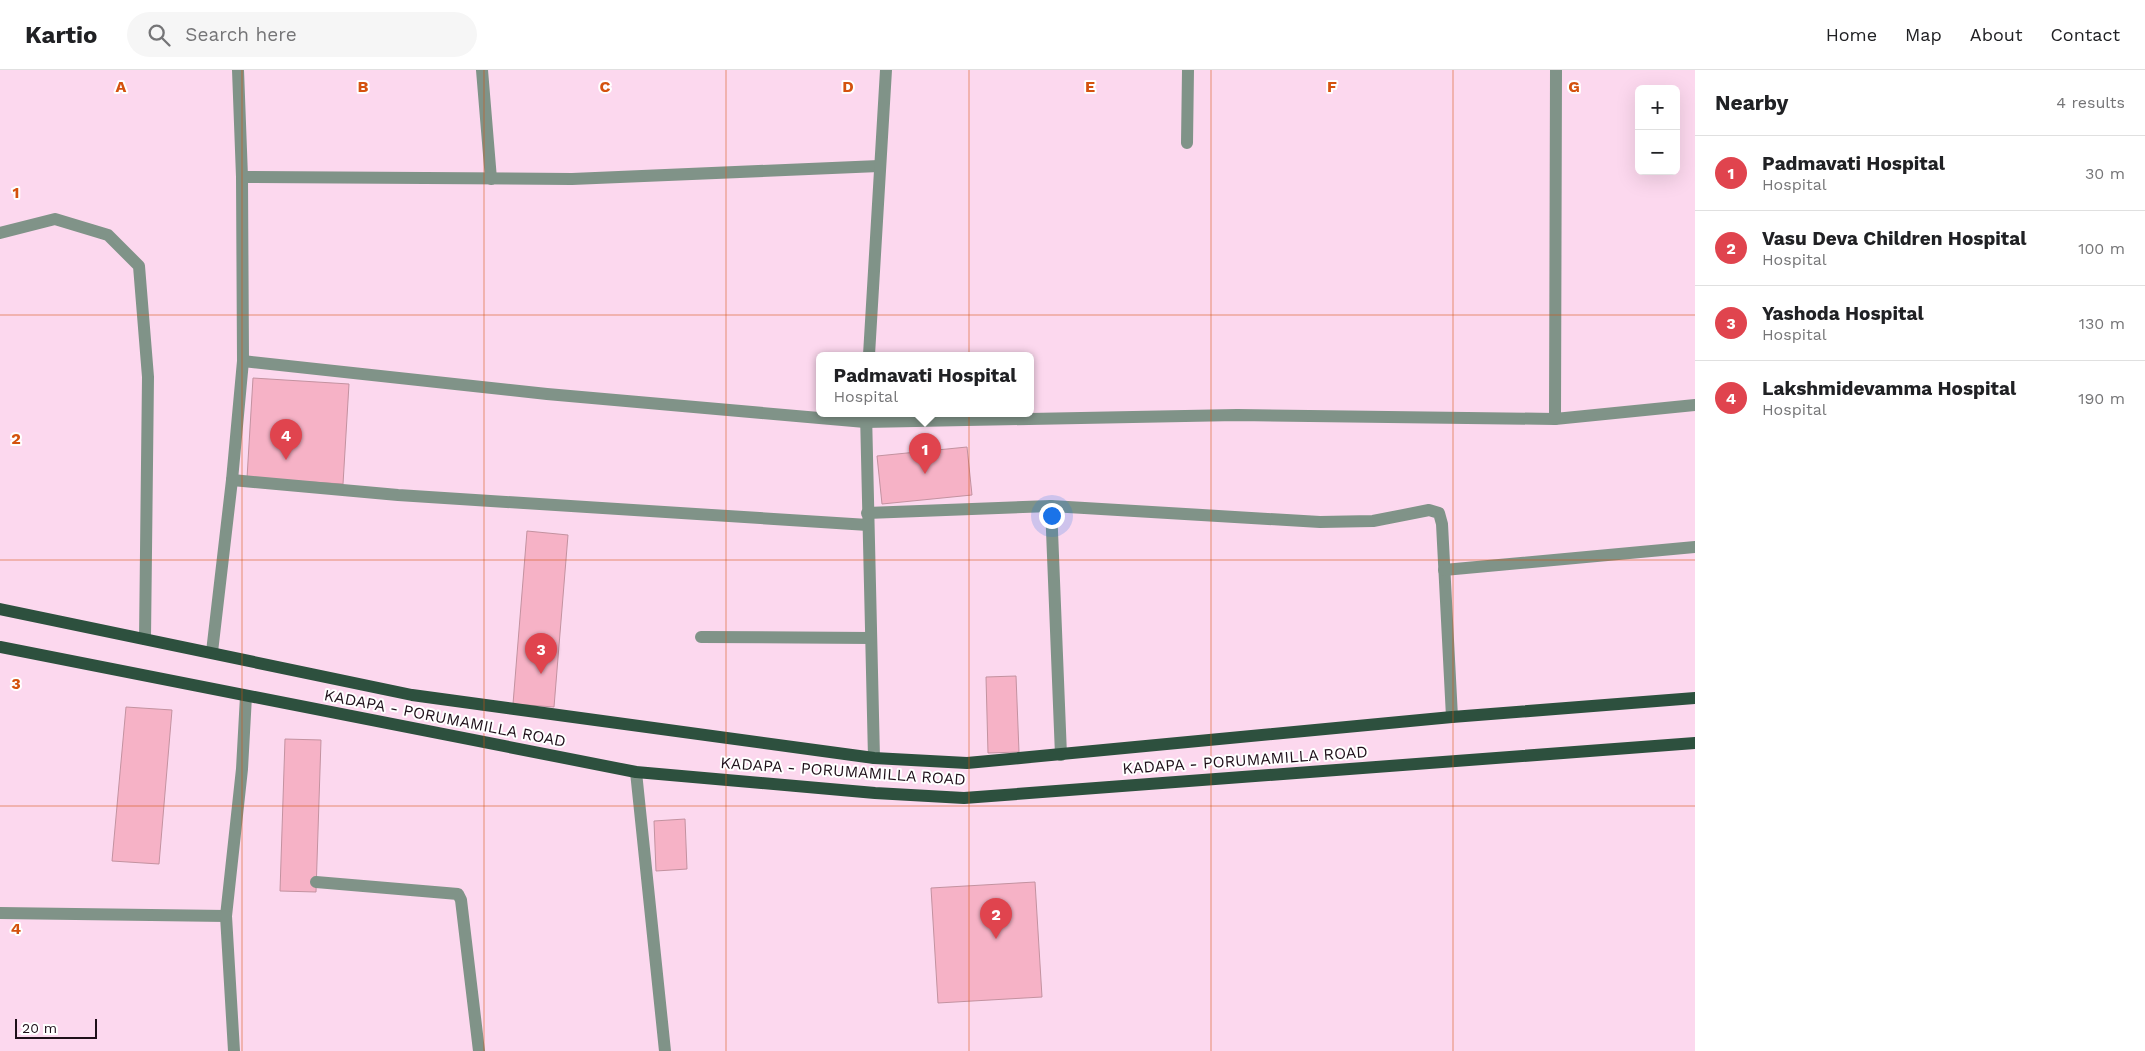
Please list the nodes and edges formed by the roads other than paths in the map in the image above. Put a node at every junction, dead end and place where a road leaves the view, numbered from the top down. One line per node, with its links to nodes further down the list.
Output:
1 (238, 70): 8 (street)
2 (482, 70): 9 (street)
3 (886, 70): 7 (street)
4 (1188, 70): 6 (street)
5 (1556, 70): 17 (street)
6 (1187, 143)
7 (879, 166): 9 (street); 11 (street)
8 (242, 177): 9 (street); 12 (street)
9 (491, 179)
10 (0, 234): 26 (street)
11 (869, 352)
12 (243, 361): 14 (street); 18 (street)
13 (1695, 405): 17 (street)
14 (816, 413)
15 (1034, 416): 17 (street)
16 (865, 417): 20 (street)
17 (1555, 420)
18 (232, 480): 20 (street); 28 (street)
19 (1051, 506): 20 (street); 22 (street); 33 (street)
20 (868, 519): 25 (street)
21 (1695, 547): 22 (street)
22 (1444, 570): 31 (street)
23 (0, 609): 26 (main road)
24 (701, 636): 25 (street)
25 (871, 638): 34 (street)
26 (145, 639): 28 (main road)
27 (0, 647): 29 (main road, KADAPA - PORUMAMILLA ROAD)
28 (212, 652): 34 (main road)
29 (246, 696): 35 (main road, KADAPA - PORUMAMILLA ROAD); 38 (street)
30 (1695, 698): 31 (main road)
31 (1452, 717): 33 (main road)
32 (1695, 743): 35 (main road, KADAPA - PORUMAMILLA ROAD)
33 (1061, 755): 34 (main road)
34 (874, 758)
35 (636, 772): 41 (street)
36 (316, 882): 40 (street)
37 (0, 913): 38 (street)
38 (226, 916): 39 (street)
39 (234, 1051)
40 (479, 1051)
41 (666, 1051)

